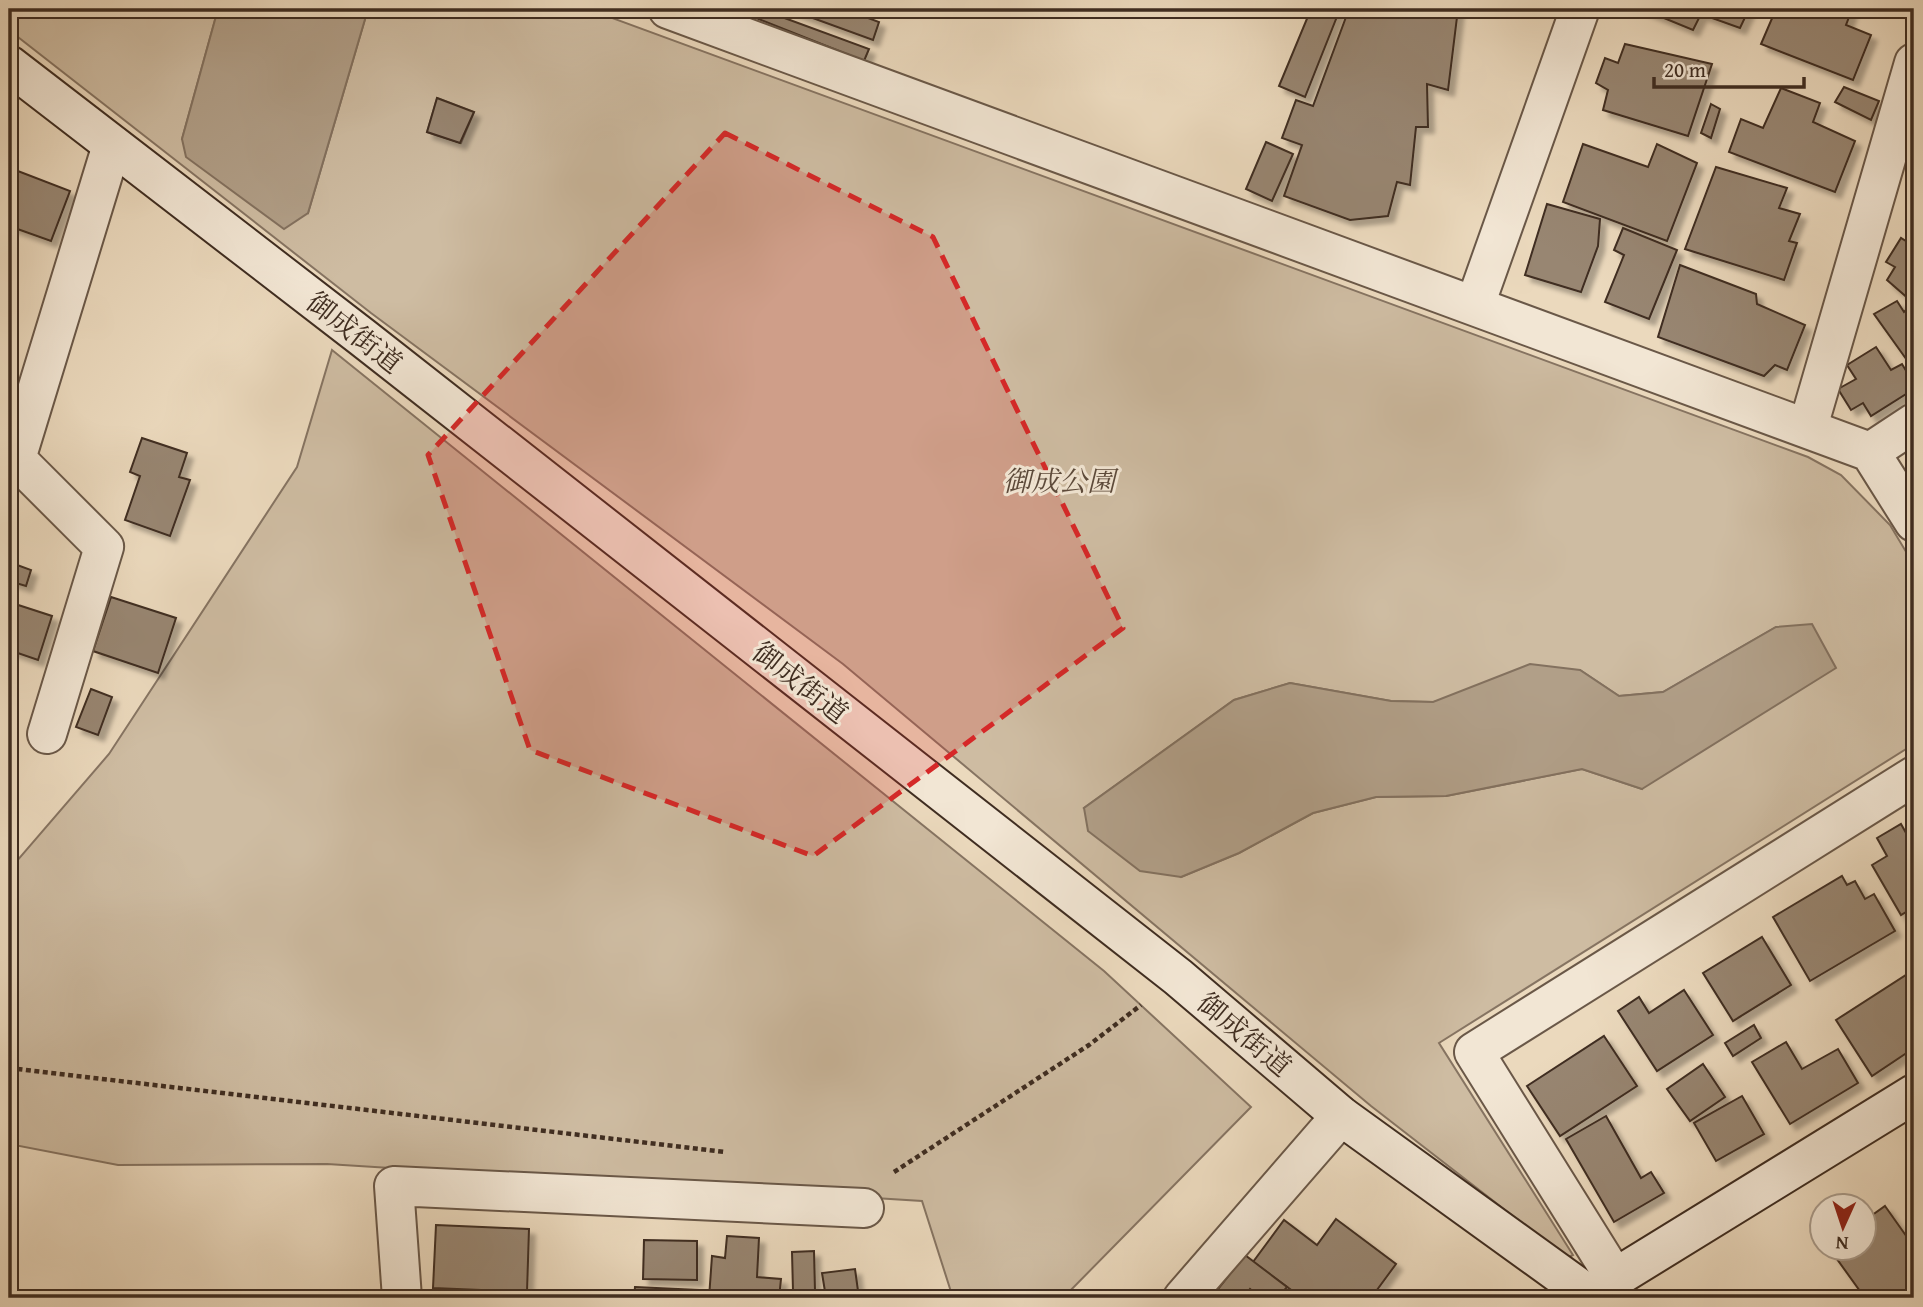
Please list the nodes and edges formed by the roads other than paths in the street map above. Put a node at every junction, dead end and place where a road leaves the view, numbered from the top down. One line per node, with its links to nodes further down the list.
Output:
1 (668, 9): 6 (street)
2 (1580, 9): 6 (street)
3 (1914, 63): 8 (street)
4 (9, 65): 5 (street, 御成街道)
5 (112, 145): 11 (street); 14 (street, 御成街道)
6 (1475, 305): 8 (street)
7 (1914, 423): 9 (street)
8 (1808, 427): 9 (street)
9 (1870, 452): 10 (street)
10 (1914, 522)
11 (47, 734)
12 (1914, 776): 16 (street)
13 (1914, 1094): 16 (street)
14 (1341, 1116): 16 (street, 御成街道); 18 (street)
15 (864, 1208): 17 (street)
16 (1599, 1290)
17 (402, 1298)
18 (1183, 1298)

